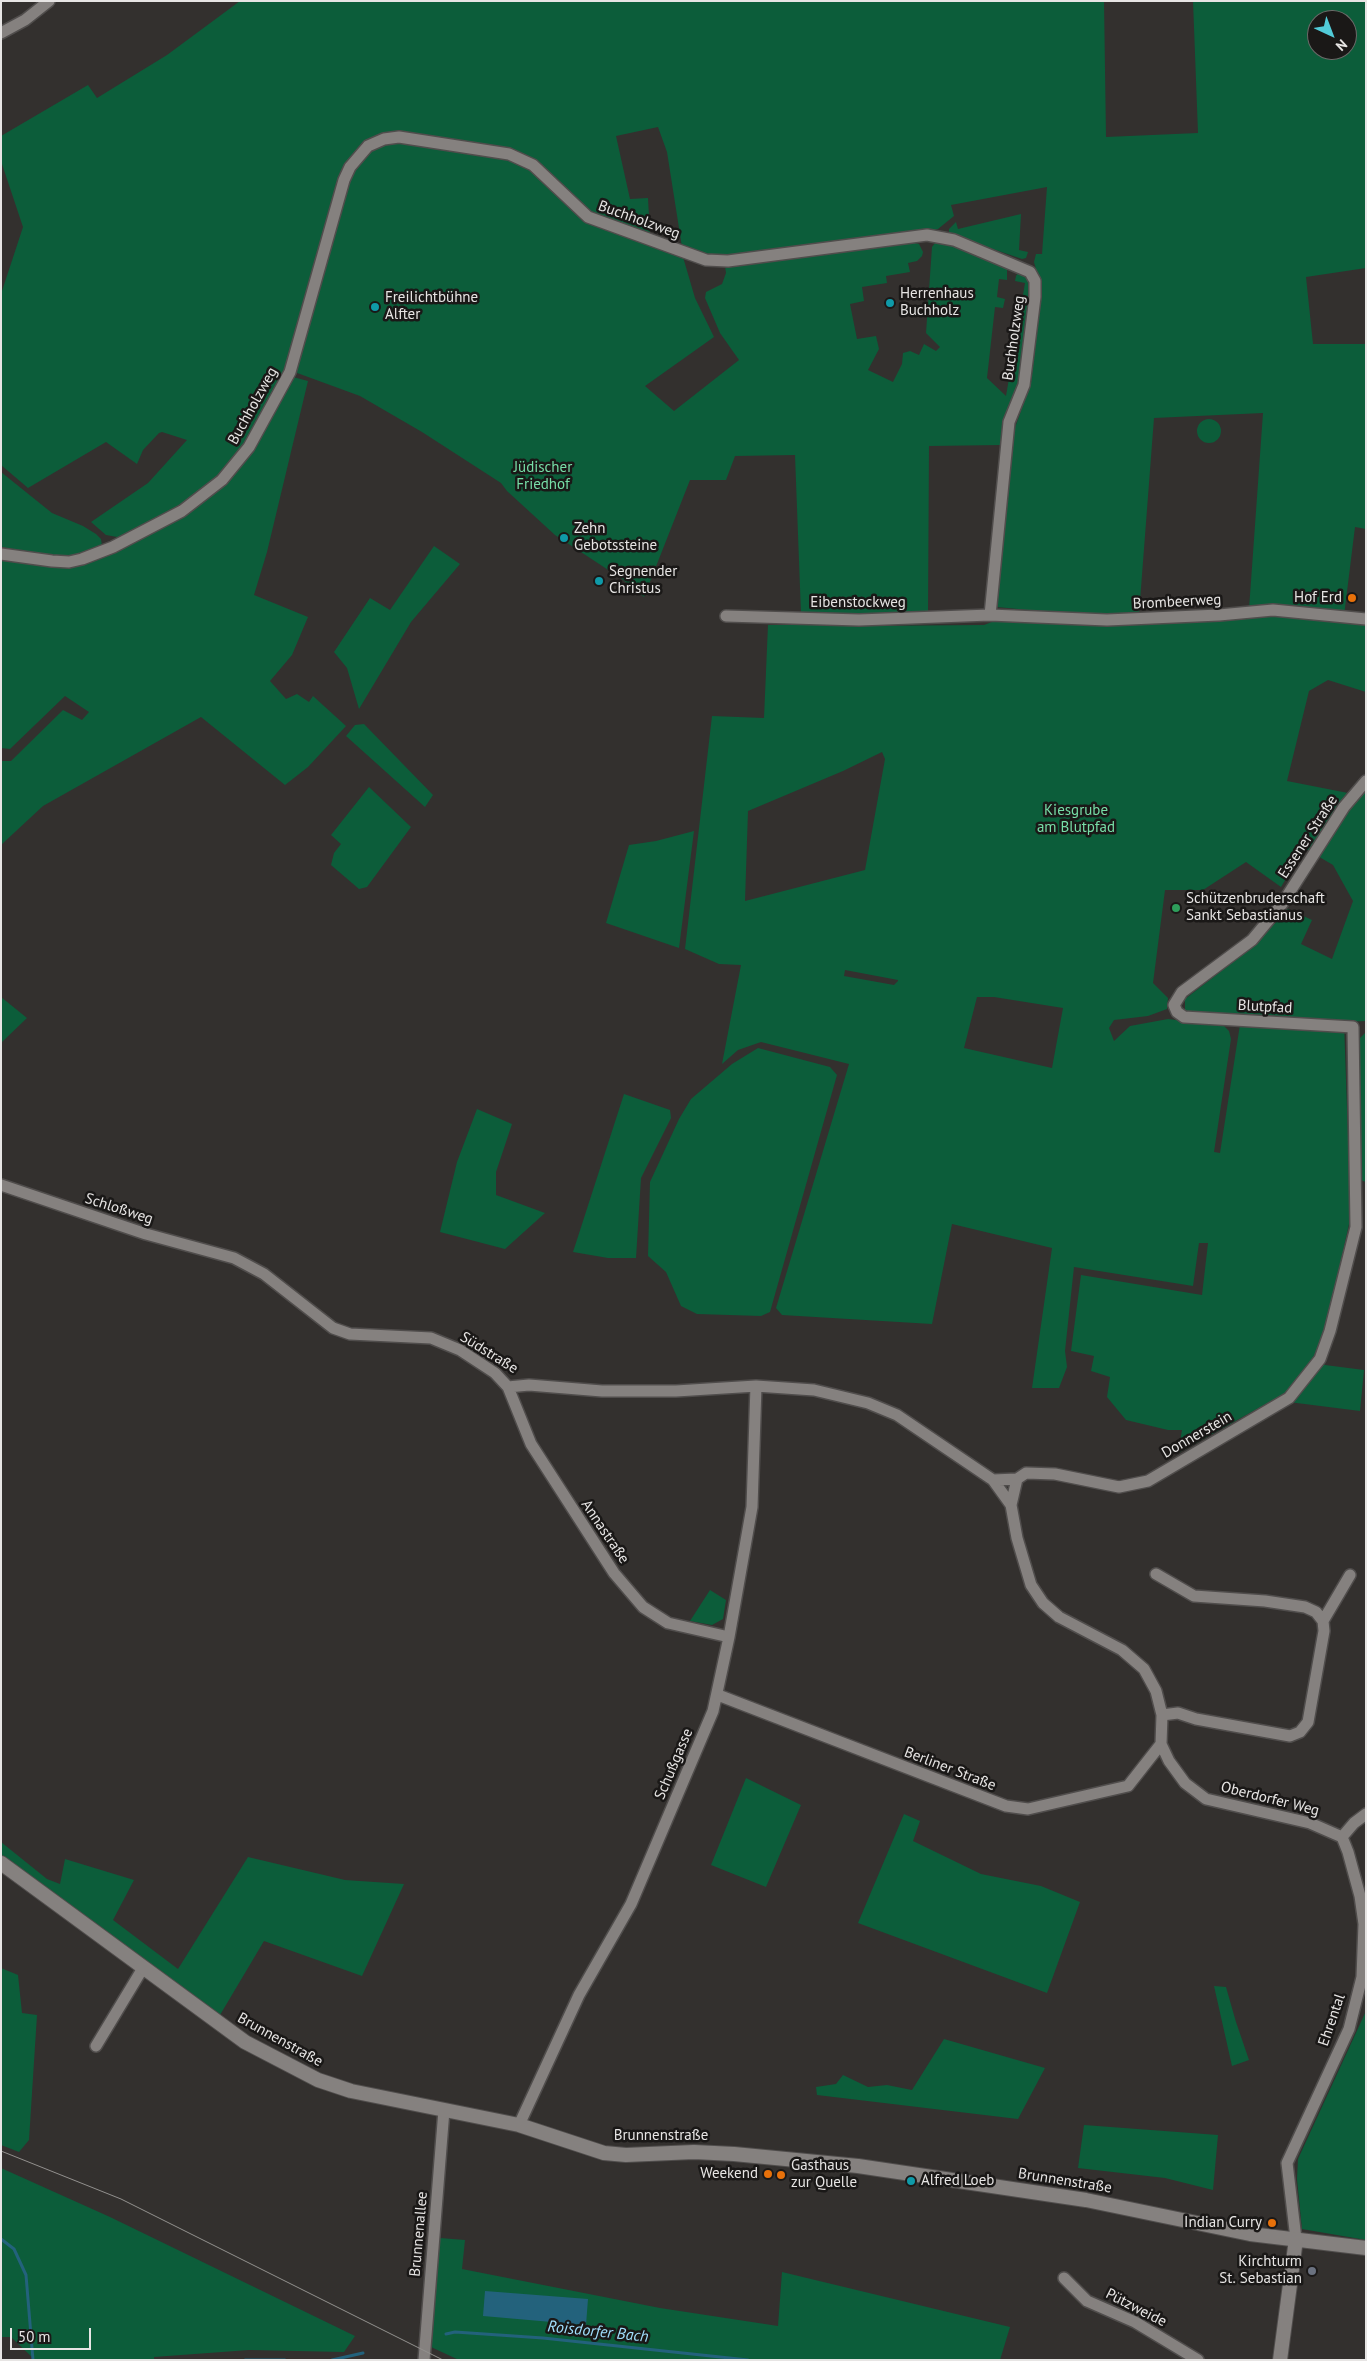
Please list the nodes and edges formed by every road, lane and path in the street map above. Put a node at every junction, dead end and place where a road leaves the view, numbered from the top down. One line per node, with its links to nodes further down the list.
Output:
1 (49, 1): 2 (street)
2 (1, 33)
3 (1, 554): 4 (street, Buchholzweg)
4 (990, 615): 5 (street, Eibenstockweg); 6 (street, Brombeerweg)
5 (726, 616)
6 (1366, 618)
7 (1366, 781): 8 (street, Essener Straße)
8 (1177, 1012): 9 (street, Blutpfad)
9 (1352, 1027): 15 (street, Donnerstein)
10 (1, 1185): 11 (street, Schloßweg)
11 (230, 1257): 13 (street, Südstraße)
12 (756, 1386): 13 (street, Südstraße); 14 (street); 20 (street, Schußgasse)
13 (508, 1387): 20 (street, Annastraße)
14 (993, 1480): 15 (street, Donnerstein); 16 (street, Oberdorfer Weg)
15 (1017, 1480): 16 (street, Oberdorfer Weg)
16 (1011, 1505): 22 (street, Oberdorfer Weg)
17 (1156, 1574): 19 (street)
18 (1350, 1575): 19 (street)
19 (1323, 1621): 22 (street)
20 (729, 1637): 21 (street, Schußgasse)
21 (718, 1695): 23 (street, Berliner Straße); 30 (street, Schußgasse)
22 (1162, 1715): 23 (street, Oberdorfer Weg)
23 (1161, 1744): 25 (street, Oberdorfer Weg)
24 (1366, 1814): 25 (street)
25 (1342, 1837): 31 (street, Ehrental)
26 (1, 1863): 27 (street, Brunnenstraße)
27 (143, 1968): 28 (street); 29 (street, Brunnenstraße)
28 (96, 2046)
29 (444, 2110): 30 (street, Brunnenstraße); 34 (street, Brunnenallee)
30 (519, 2126): 31 (street, Brunnenstraße)
31 (1296, 2239): 32 (street, Brunnenstraße); 36 (street)
32 (1366, 2248)
33 (1064, 2278): 35 (street, Pützweide)
34 (424, 2360)
35 (1198, 2360)
36 (1280, 2360)

